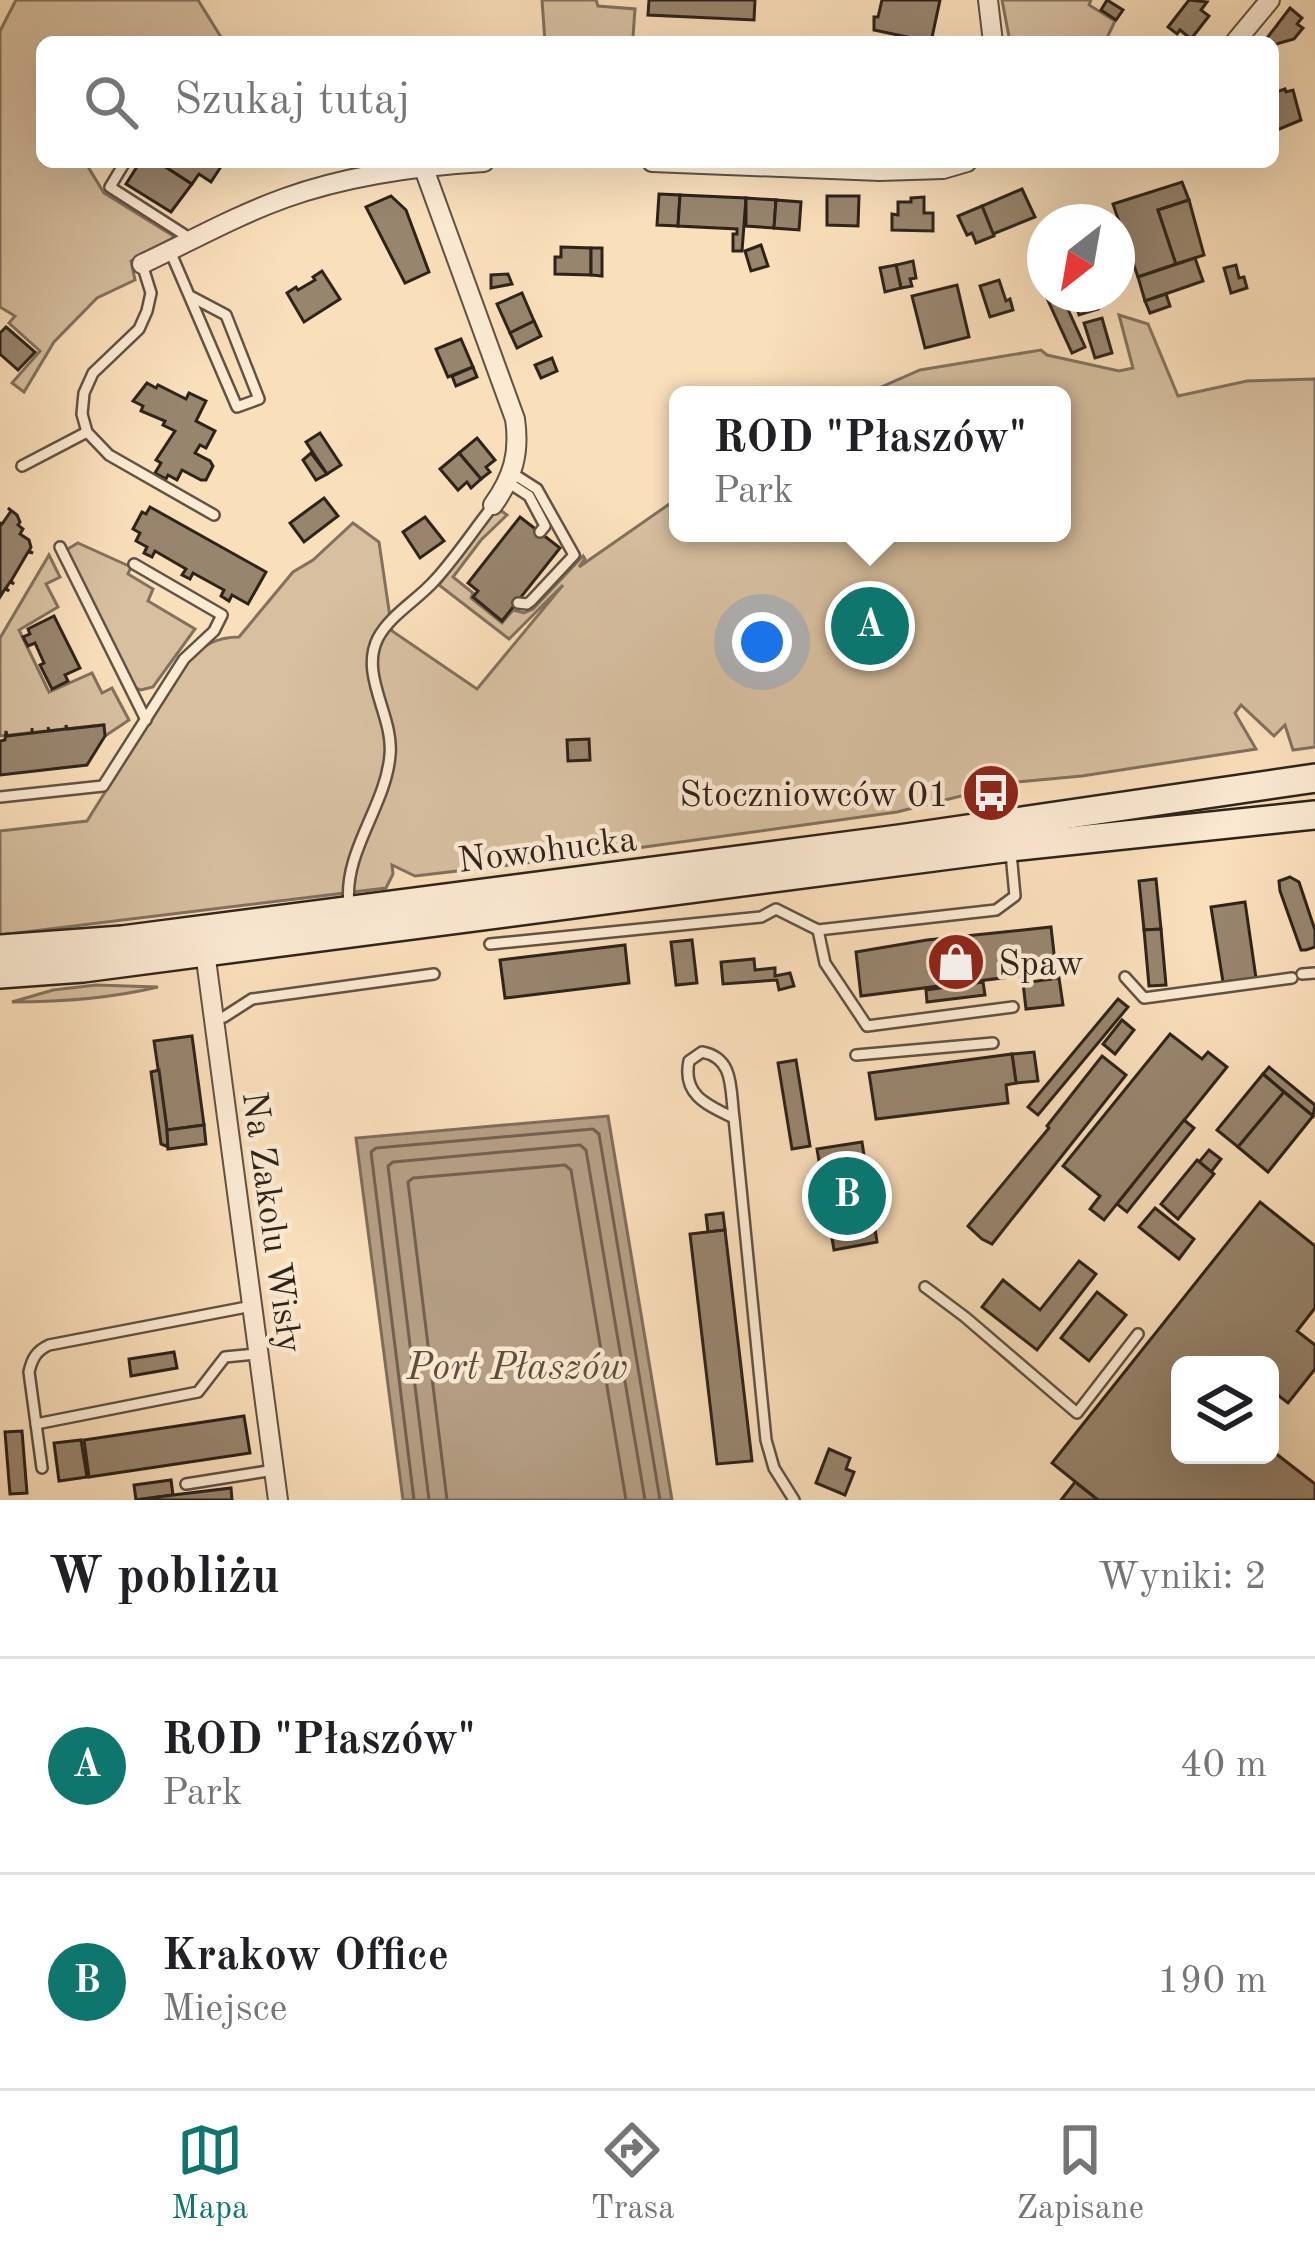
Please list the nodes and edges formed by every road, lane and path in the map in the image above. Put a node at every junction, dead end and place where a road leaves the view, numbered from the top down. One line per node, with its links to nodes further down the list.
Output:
1 (988, 0): 3 (street)
2 (1270, 0): 4 (street)
3 (992, 36)
4 (1240, 36)
5 (121, 168): 10 (lane)
6 (410, 168): 10 (street)
7 (424, 168): 16 (street)
8 (804, 168): 9 (street)
9 (949, 168)
10 (191, 239): 11 (street)
11 (170, 251): 12 (street); 13 (lane)
12 (142, 264): 14 (lane)
13 (190, 296): 13 (lane)
14 (87, 432): 15 (lane); 18 (lane)
15 (22, 466)
16 (511, 478): 17 (street); 19 (lane); 22 (lane)
17 (493, 505): 28 (lane)
18 (214, 514)
19 (540, 532)
20 (59, 548): 23 (lane)
21 (134, 564): 23 (lane)
22 (518, 603)
23 (146, 720): 25 (lane)
24 (1315, 778): 28 (main road, Nowohucka)
25 (0, 797)
26 (1315, 815): 27 (main road, Nowohucka)
27 (1011, 847): 29 (lane); 32 (main road, Nowohucka)
28 (349, 910): 31 (main road, Nowohucka)
29 (818, 930): 30 (lane); 37 (lane)
30 (490, 944)
31 (0, 949)
32 (205, 952): 34 (main road, Nowohucka); 38 (street, Na Zakolu Wisły)
33 (1315, 973): 36 (lane)
34 (0, 974)
35 (434, 974): 38 (lane)
36 (1124, 976)
37 (1013, 1007)
38 (214, 1018): 43 (street, Na Zakolu Wisły)
39 (993, 1043): 40 (lane)
40 (856, 1055)
41 (734, 1118): 41 (lane); 51 (lane)
42 (925, 1287): 44 (lane)
43 (252, 1306): 45 (street, Na Zakolu Wisły); 46 (lane)
44 (1138, 1334)
45 (258, 1354): 46 (lane); 48 (street, Na Zakolu Wisły)
46 (36, 1424): 47 (lane)
47 (42, 1468)
48 (274, 1470): 49 (lane); 50 (street, Na Zakolu Wisły)
49 (186, 1484)
50 (278, 1500)
51 (794, 1500)

